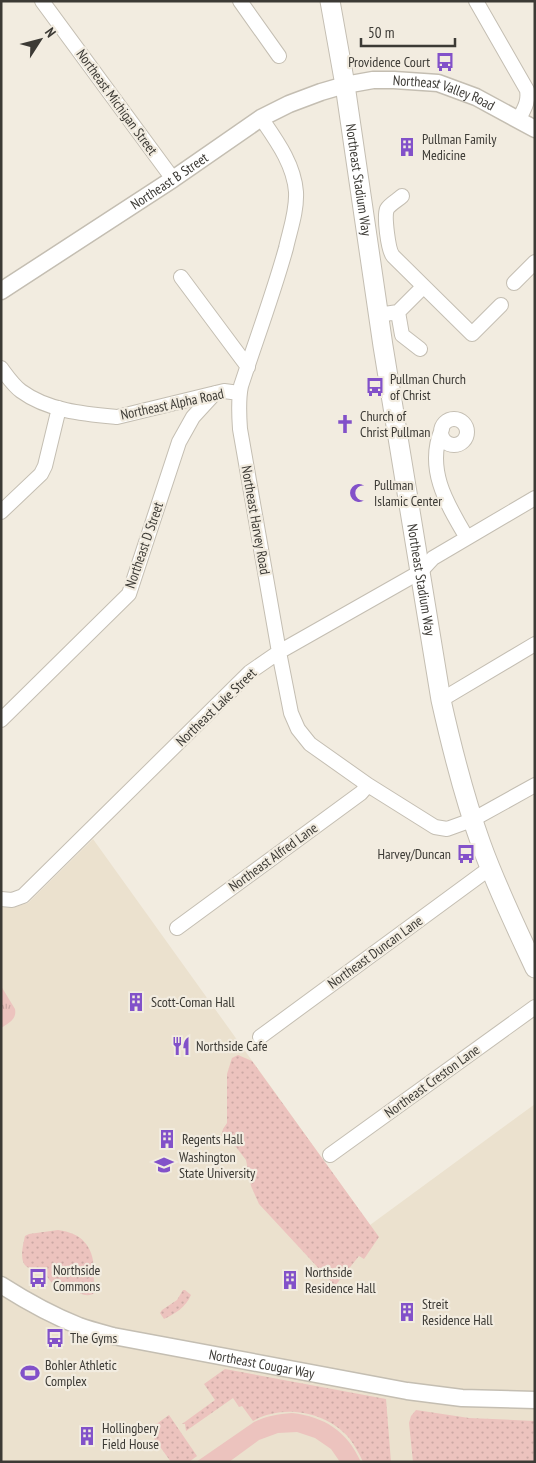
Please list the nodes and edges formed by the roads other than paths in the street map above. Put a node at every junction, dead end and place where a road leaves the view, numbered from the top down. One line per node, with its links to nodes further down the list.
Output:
1 (42, 1): 10 (street, Northeast Michigan Street)
2 (240, 1): 5 (street)
3 (330, 1): 6 (main road, Northeast Stadium Way)
4 (476, 1): 8 (street)
5 (279, 56)
6 (345, 85): 7 (street, Northeast B Street); 8 (street, Northeast Valley Road); 19 (main road, Northeast Stadium Way)
7 (261, 118): 10 (street, Northeast B Street); 21 (street, Northeast Harvey Road)
8 (519, 120): 9 (street, Northeast Valley Road)
9 (535, 129)
10 (173, 179): 16 (street, Northeast B Street)
11 (402, 196): 15 (street)
12 (535, 262): 14 (street)
13 (181, 277): 21 (street)
14 (514, 283)
15 (423, 286): 17 (street); 18 (street)
16 (1, 290)
17 (501, 305)
18 (398, 312): 19 (street); 20 (street)
19 (378, 315): 30 (main road, Northeast Stadium Way)
20 (420, 349)
21 (248, 367): 24 (street, Northeast Harvey Road)
22 (1, 368): 25 (street, Northeast Alpha Road)
23 (215, 393): 24 (street, Northeast Alpha Road); 25 (street, Northeast Alpha Road); 34 (street, Northeast D Street)
24 (239, 393): 32 (street, Northeast Harvey Road)
25 (59, 408): 28 (street)
26 (442, 429): 29 (street)
27 (535, 498): 29 (street, Northeast Lake Street)
28 (1, 512)
29 (466, 538): 30 (street, Northeast Lake Street)
30 (420, 572): 32 (street, Northeast Lake Street); 33 (main road, Northeast Stadium Way)
31 (535, 644): 33 (street)
32 (279, 652): 35 (street, Northeast Harvey Road); 39 (street, Northeast Lake Street)
33 (441, 700): 37 (main road, Northeast Stadium Way)
34 (1, 720)
35 (368, 785): 37 (street, Northeast Harvey Road); 40 (street, Northeast Alfred Lane)
36 (535, 785): 37 (street, Northeast Harvey Road)
37 (472, 820): 38 (main road, Northeast Stadium Way)
38 (490, 868): 41 (main road, Northeast Stadium Way); 43 (street, Northeast Duncan Lane)
39 (1, 899)
40 (177, 928)
41 (535, 968)
42 (535, 1007): 44 (street, Northeast Creston Lane)
43 (260, 1037)
44 (330, 1155)
45 (1, 1285): 46 (street, Northeast Cougar Way)
46 (535, 1400)

